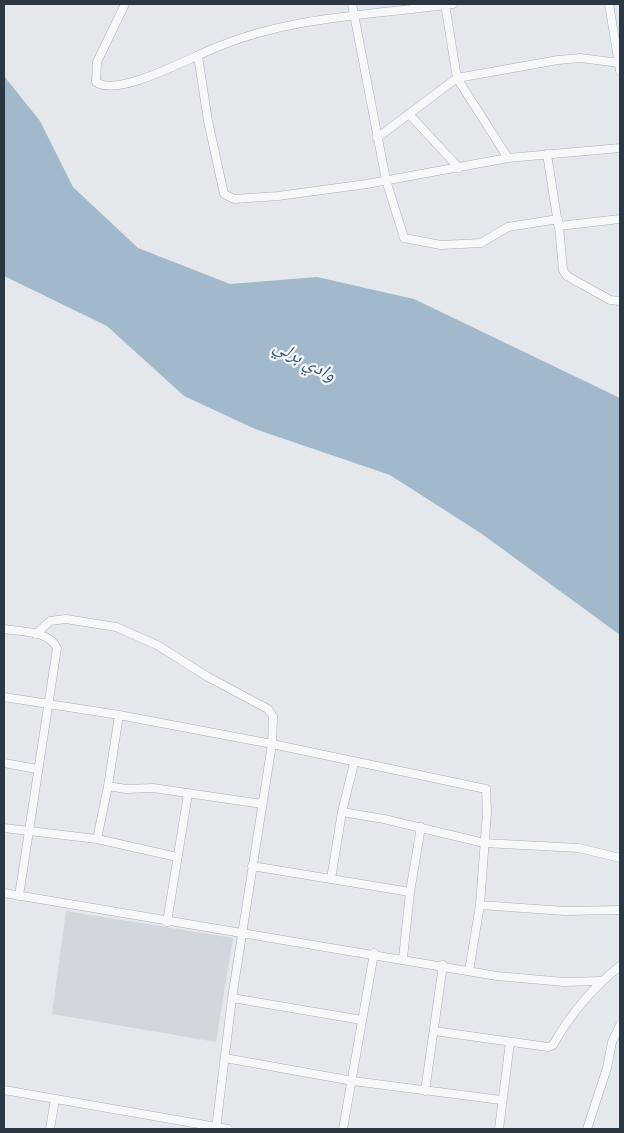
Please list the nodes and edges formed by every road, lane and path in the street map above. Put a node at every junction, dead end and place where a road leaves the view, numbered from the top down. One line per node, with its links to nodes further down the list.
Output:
1 (125, 4): 6 (street)
2 (352, 4): 5 (street)
3 (448, 4): 5 (street); 8 (street)
4 (609, 4): 7 (street)
5 (353, 16): 6 (street); 10 (street)
6 (198, 56): 15 (street)
7 (620, 66): 8 (street)
8 (457, 78): 9 (street); 13 (street)
9 (409, 114): 10 (street); 14 (street)
10 (377, 138): 15 (street)
11 (620, 148): 12 (street)
12 (547, 154): 13 (street); 17 (street)
13 (508, 158): 14 (street)
14 (459, 168): 15 (street)
15 (386, 180): 17 (street)
16 (620, 219): 17 (street)
17 (558, 223): 18 (street)
18 (610, 300): 19 (street); 20 (street)
19 (620, 301)
20 (620, 306)
21 (4, 629): 22 (street)
22 (36, 634): 24 (street); 26 (street)
23 (4, 697): 24 (street)
24 (49, 705): 25 (street); 29 (street)
25 (119, 715): 26 (street); 30 (street)
26 (272, 744): 27 (street); 32 (street)
27 (354, 763): 33 (street); 38 (street)
28 (4, 764): 29 (street)
29 (37, 769): 36 (street)
30 (108, 786): 31 (street); 37 (street)
31 (188, 794): 32 (street); 39 (street)
32 (262, 804): 41 (street)
33 (342, 812): 34 (street); 42 (street)
34 (422, 827): 38 (street); 43 (street)
35 (4, 828): 36 (street)
36 (28, 832): 37 (street); 45 (street)
37 (96, 839): 39 (street)
38 (484, 843): 40 (street); 46 (street)
39 (177, 856): 48 (street)
40 (620, 858)
41 (252, 866): 42 (street); 49 (street)
42 (331, 879): 43 (street)
43 (410, 892): 51 (street)
44 (4, 893): 45 (street)
45 (19, 896): 48 (street)
46 (480, 905): 47 (street); 54 (street)
47 (620, 910)
48 (167, 922): 49 (street)
49 (242, 934): 50 (street); 56 (street)
50 (374, 954): 51 (street); 57 (street)
51 (403, 958): 52 (street)
52 (443, 965): 54 (street); 59 (street)
53 (620, 966): 55 (street)
54 (469, 971): 55 (street)
55 (601, 981): 60 (street)
56 (232, 998): 57 (street); 61 (street)
57 (362, 1020): 62 (street)
58 (620, 1025): 72 (street)
59 (434, 1031): 60 (street); 64 (street)
60 (510, 1042): 66 (street)
61 (225, 1058): 62 (street); 67 (street)
62 (353, 1081): 64 (street); 70 (street)
63 (4, 1090): 65 (street)
64 (426, 1091): 66 (street)
65 (55, 1099): 67 (street); 68 (street)
66 (501, 1100): 71 (street)
67 (216, 1128): 69 (street)
68 (50, 1129)
69 (228, 1129)
70 (343, 1129)
71 (499, 1129)
72 (587, 1129)

